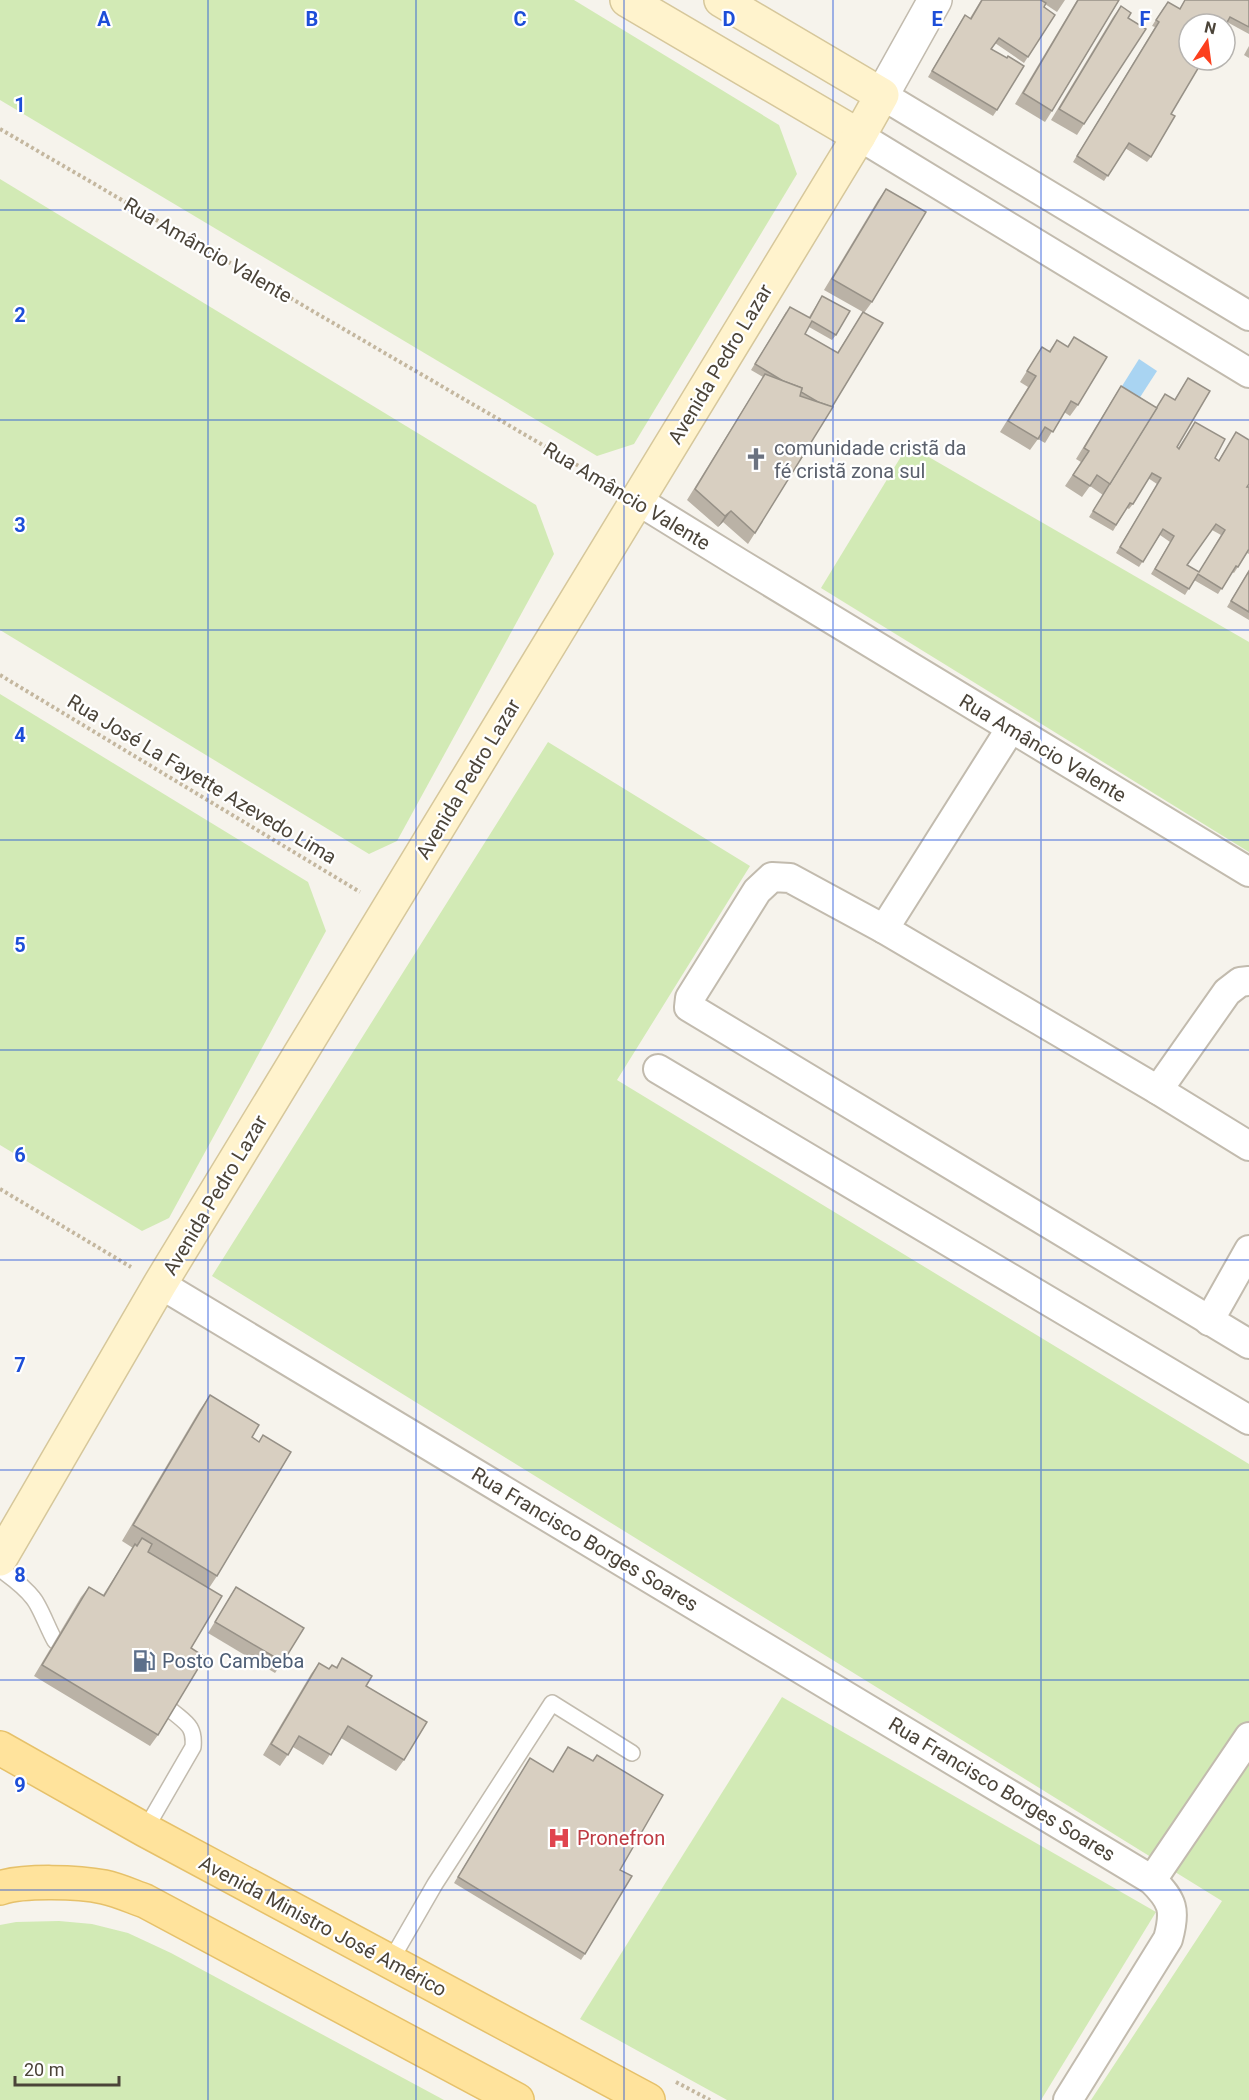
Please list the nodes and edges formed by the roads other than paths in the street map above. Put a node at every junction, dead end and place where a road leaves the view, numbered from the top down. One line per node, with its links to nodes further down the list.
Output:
1 (627, 0): 5 (main road)
2 (721, 0): 4 (main road)
3 (934, 0): 4 (street, Avenida Pedro Lazar)
4 (882, 95): 5 (main road, Avenida Pedro Lazar); 6 (street)
5 (859, 136): 7 (street); 8 (main road, Avenida Pedro Lazar)
6 (1249, 316)
7 (1247, 368)
8 (637, 500): 9 (street, Rua Amâncio Valente); 17 (main road, Avenida Pedro Lazar)
9 (1011, 728): 10 (street, Rua Amâncio Valente); 11 (street)
10 (1249, 872)
11 (884, 929): 14 (street); 18 (street)
12 (1249, 981): 14 (street)
13 (658, 1069): 20 (street)
14 (1158, 1090): 15 (street)
15 (1249, 1146)
16 (1249, 1250): 18 (street)
17 (160, 1284): 21 (main road, Avenida Pedro Lazar); 29 (street, Rua Francisco Borges Soares)
18 (1209, 1321): 19 (street)
19 (1249, 1344)
20 (1249, 1420)
21 (0, 1559)
22 (0, 1569): 23 (lane)
23 (55, 1641)
24 (171, 1711): 28 (lane)
25 (1249, 1737): 29 (street)
26 (0, 1748): 28 (main road, Avenida Ministro José Américo)
27 (632, 1753): 31 (lane)
28 (145, 1830): 31 (main road, Avenida Ministro José Américo)
29 (1160, 1887): 34 (street)
30 (0, 1888): 32 (main road)
31 (390, 1962): 33 (main road, Avenida Ministro José Américo)
32 (517, 2100)
33 (648, 2100)
34 (1068, 2100)

